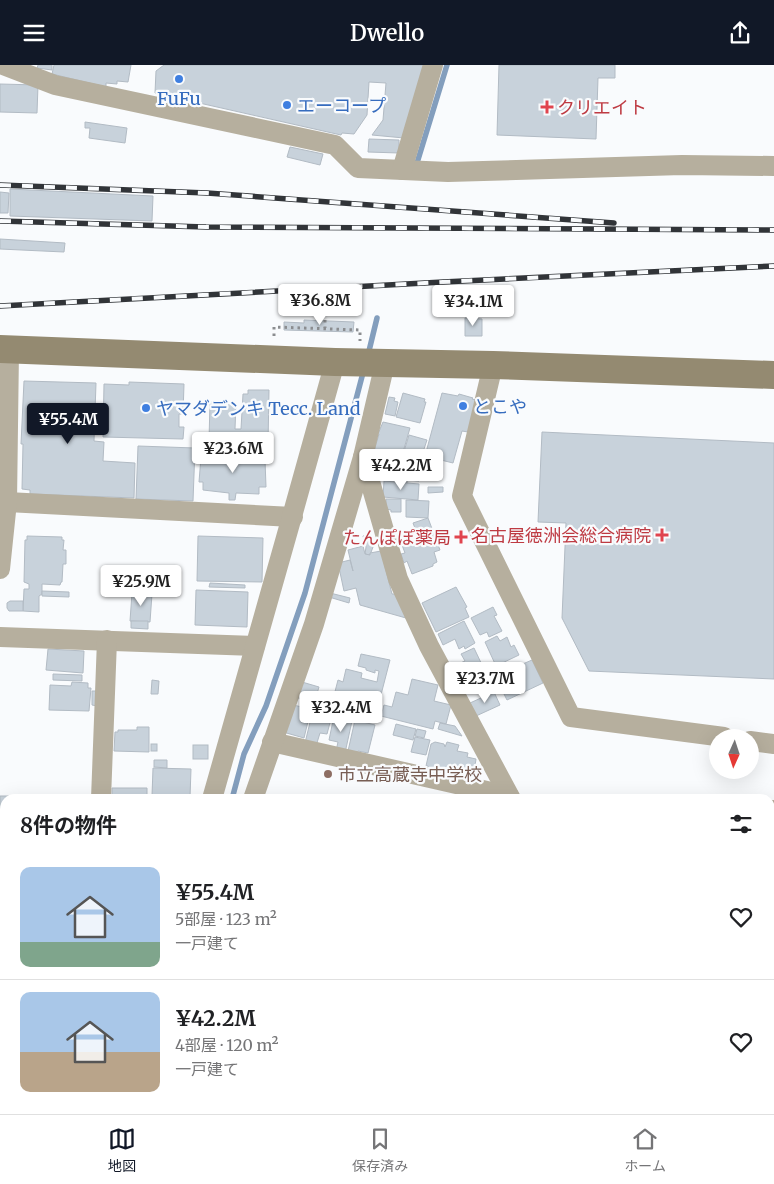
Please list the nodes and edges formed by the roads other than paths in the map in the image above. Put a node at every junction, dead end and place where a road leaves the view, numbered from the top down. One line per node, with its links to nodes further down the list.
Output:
1 (4, 65): 4 (street)
2 (433, 65): 4 (street)
3 (774, 166): 4 (street)
4 (402, 171)
5 (5, 349): 6 (street); 10 (street)
6 (363, 358): 7 (street); 9 (street); 11 (street)
7 (493, 365): 8 (street); 16 (street)
8 (774, 375)
9 (363, 457): 17 (street); 24 (street)
10 (7, 502): 11 (street); 12 (street)
11 (293, 517): 15 (street)
12 (0, 569)
13 (0, 637): 14 (street)
14 (107, 641): 15 (street); 20 (street)
15 (254, 646): 21 (street)
16 (709, 735)
17 (272, 742): 22 (street); 23 (street)
18 (759, 742): 19 (street)
19 (774, 744)
20 (101, 794)
21 (213, 794)
22 (255, 794)
23 (497, 794)
24 (508, 794)

